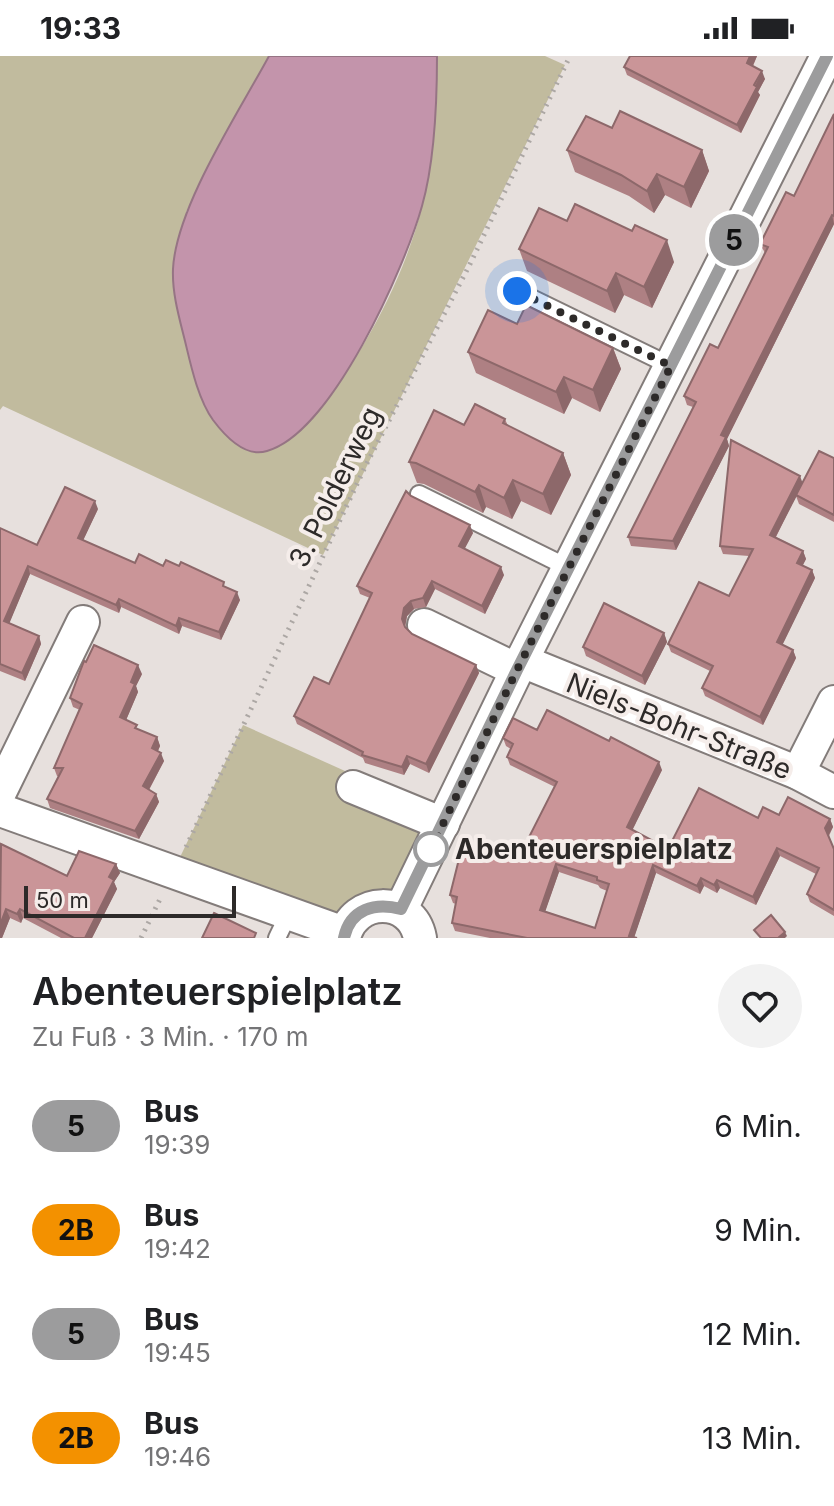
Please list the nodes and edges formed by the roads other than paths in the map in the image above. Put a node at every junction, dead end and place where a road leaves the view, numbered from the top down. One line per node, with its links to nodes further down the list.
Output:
1 (827, 56): 3 (street)
2 (517, 291): 3 (lane)
3 (671, 366): 5 (street)
4 (419, 494): 5 (lane)
5 (569, 568): 8 (street)
6 (83, 622): 12 (street)
7 (424, 625): 8 (street, Niels-Bohr-Straße)
8 (520, 666): 10 (street, Niels-Bohr-Straße); 15 (street)
9 (834, 702): 10 (street)
10 (798, 773): 13 (street, Niels-Bohr-Straße)
11 (353, 787): 15 (street)
12 (0, 792)
13 (834, 792)
14 (0, 810): 17 (street)
15 (443, 824): 16 (street)
16 (401, 909): 18 (street); 19 (street)
17 (283, 926): 18 (street)
18 (344, 936)
19 (420, 938)

